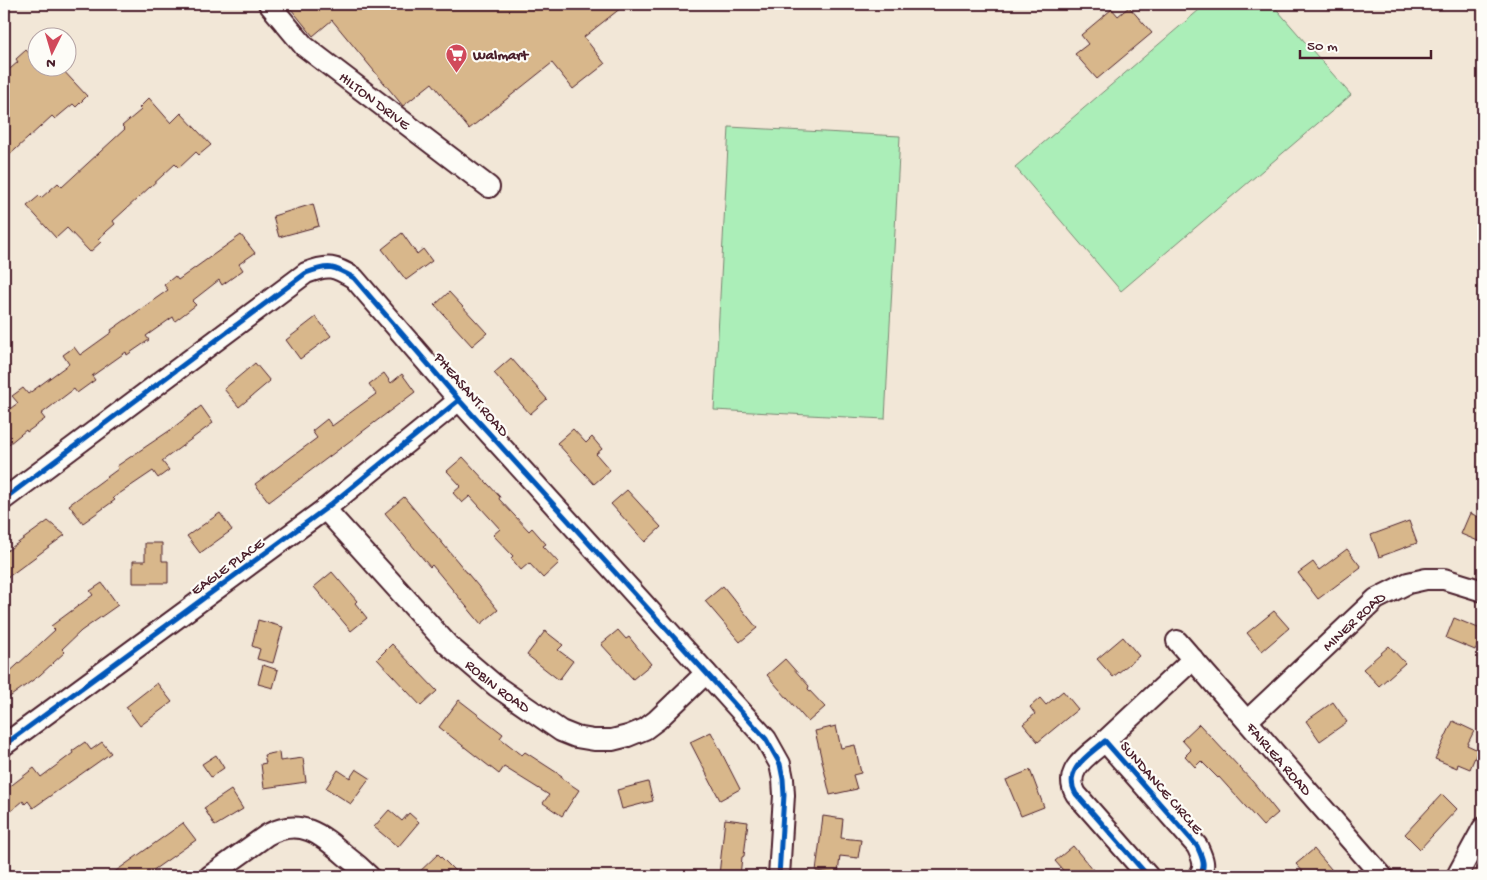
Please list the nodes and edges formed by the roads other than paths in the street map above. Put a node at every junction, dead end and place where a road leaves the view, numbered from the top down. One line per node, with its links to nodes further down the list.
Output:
1 (269, 4): 2 (street, HILTON DRIVE)
2 (489, 187)
3 (460, 400): 4 (street, PHEASANT ROAD); 5 (street, EAGLE PLACE); 9 (street, PHEASANT ROAD)
4 (4, 499)
5 (325, 509): 9 (street, ROBIN ROAD); 12 (street, EAGLE PLACE)
6 (1483, 591): 10 (street, MINER ROAD)
7 (1177, 641): 8 (street, FAIRLEA ROAD)
8 (1193, 659): 10 (street, FAIRLEA ROAD); 11 (street, SUNDANCE CIRCLE)
9 (706, 673): 16 (street, PHEASANT ROAD)
10 (1248, 720): 19 (street, FAIRLEA ROAD)
11 (1105, 741): 17 (street, SUNDANCE CIRCLE); 18 (street, SUNDANCE CIRCLE)
12 (4, 745)
13 (1483, 828): 20 (street)
14 (210, 876): 15 (street)
15 (370, 876)
16 (779, 876)
17 (1148, 876)
18 (1199, 876)
19 (1382, 876)
20 (1457, 876)

